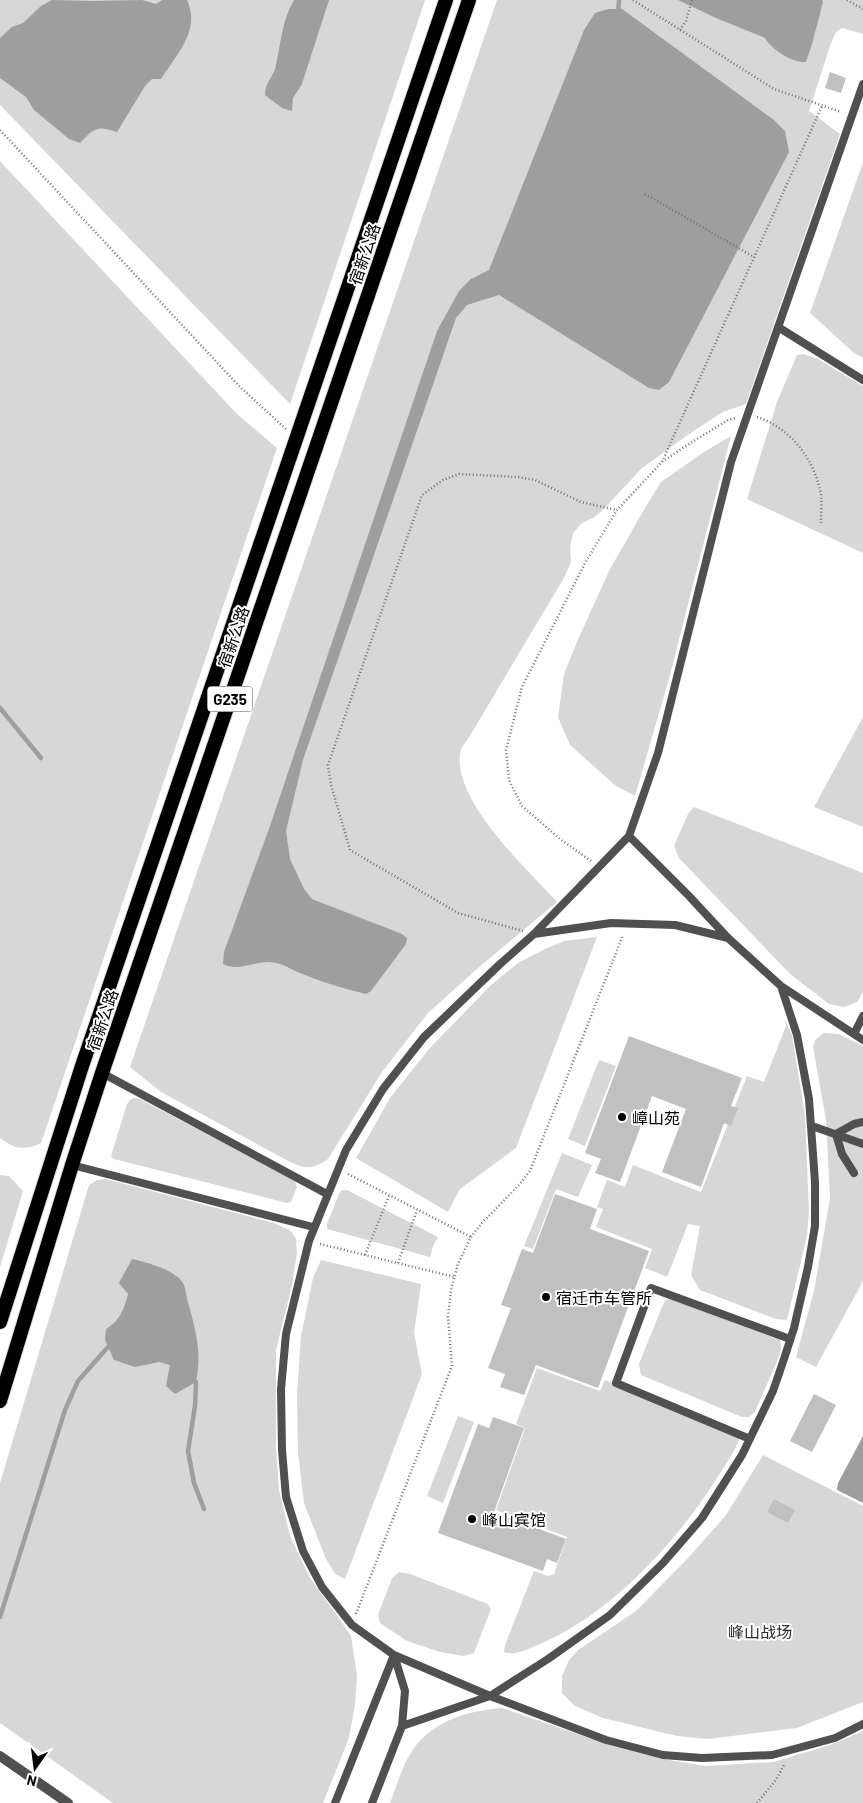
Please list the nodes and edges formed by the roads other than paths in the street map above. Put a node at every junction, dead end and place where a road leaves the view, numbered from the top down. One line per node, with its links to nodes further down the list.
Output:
1 (446, 0): 22 (highway, 宿新公路 / G235)
2 (469, 0): 13 (highway, 宿新公路 / G235)
3 (863, 84): 4 (lane)
4 (778, 327): 5 (lane); 6 (lane)
5 (863, 380)
6 (629, 836): 7 (lane); 8 (lane)
7 (534, 934): 8 (lane); 20 (lane)
8 (728, 938): 9 (lane)
9 (782, 986): 11 (lane); 15 (lane)
10 (863, 1016): 11 (lane)
11 (854, 1034): 12 (lane)
12 (863, 1040)
13 (102, 1073): 18 (highway, 宿新公路 / G235); 20 (lane)
14 (863, 1122): 16 (lane)
15 (812, 1126): 16 (lane); 23 (lane)
16 (836, 1134): 17 (lane); 19 (lane)
17 (863, 1144)
18 (72, 1164): 21 (lane); 24 (highway, 宿新公路 / G235)
19 (854, 1173)
20 (327, 1194): 21 (lane)
21 (313, 1227): 26 (lane)
22 (0, 1322)
23 (790, 1339): 25 (lane); 25 (lane)
24 (0, 1402)
25 (750, 1439): 27 (lane)
26 (394, 1655): 27 (lane); 29 (lane); 32 (lane)
27 (490, 1696): 28 (lane); 29 (lane)
28 (863, 1724)
29 (402, 1726): 33 (lane)
30 (0, 1756): 31 (street)
31 (68, 1803)
32 (335, 1803)
33 (372, 1803)

